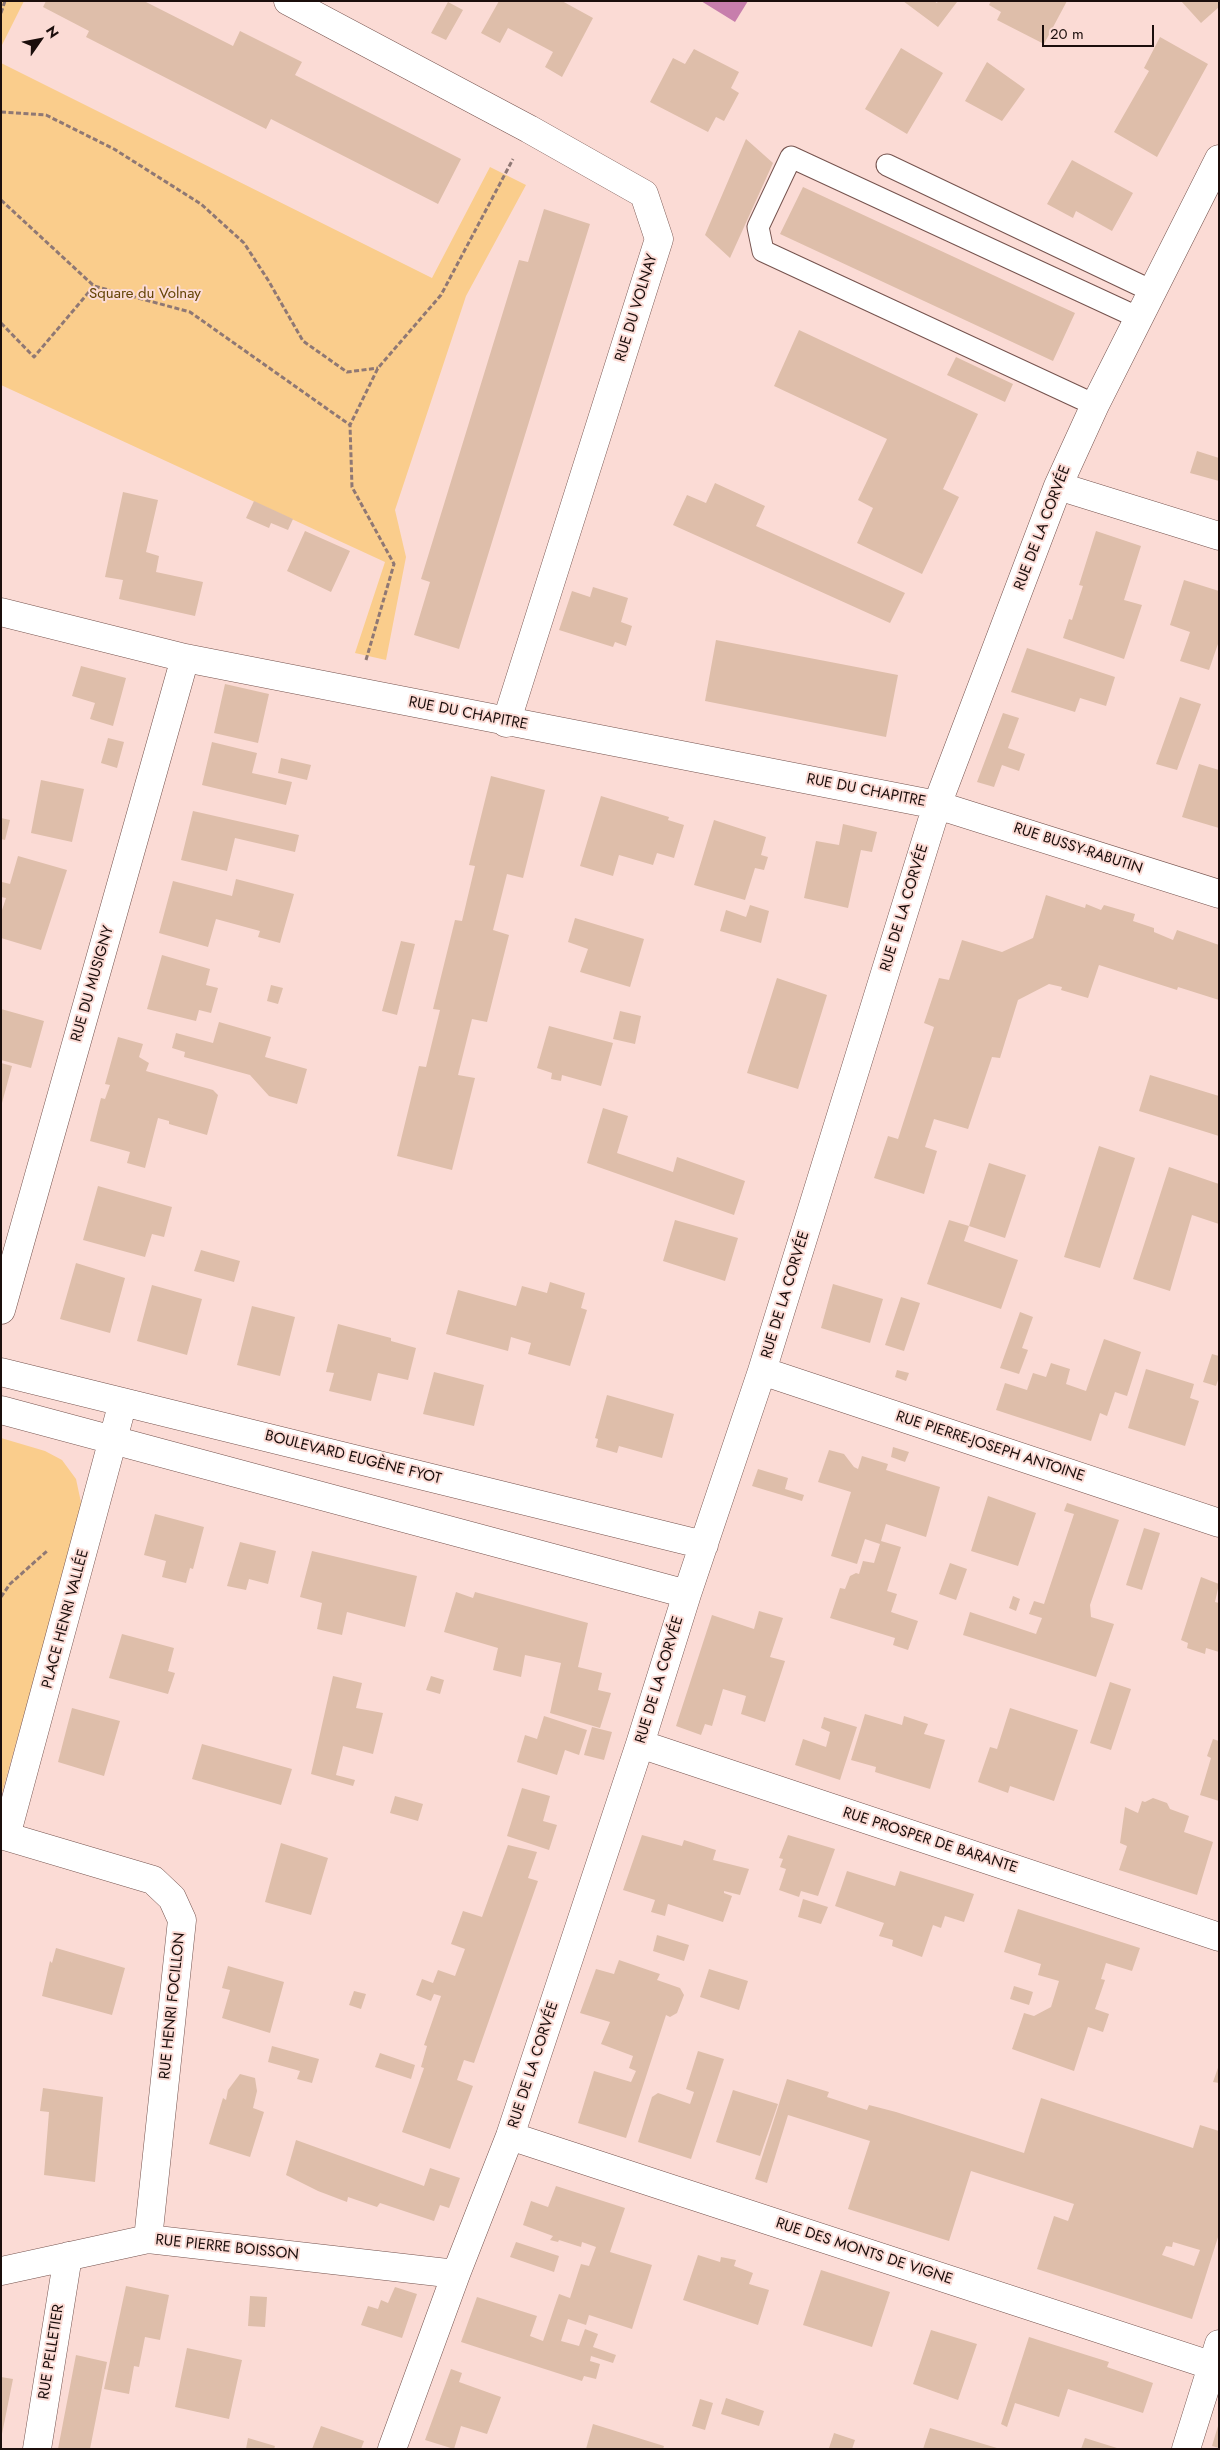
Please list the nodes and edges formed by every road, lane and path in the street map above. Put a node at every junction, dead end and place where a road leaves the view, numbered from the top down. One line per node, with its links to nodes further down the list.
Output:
1 (5, 1): 3 (path)
2 (288, 1): 5 (street, RUE DU VOLNAY)
3 (1, 13)
4 (1, 112): 13 (path)
5 (529, 129): 13 (path); 21 (street, RUE DU VOLNAY)
6 (1219, 159): 10 (street, RUE DE LA CORVÉE)
7 (887, 165): 10 (lane)
8 (1, 200): 9 (path)
9 (94, 286): 12 (path); 15 (path)
10 (1152, 291): 11 (street, RUE DE LA CORVÉE)
11 (1138, 318): 14 (street, RUE DE LA CORVÉE); 14 (lane)
12 (1, 323)
13 (378, 368): 15 (path)
14 (1095, 405): 16 (street, RUE DE LA CORVÉE)
15 (350, 425): 20 (path)
16 (1058, 486): 17 (street); 22 (street, RUE DE LA CORVÉE)
17 (1219, 536)
18 (1, 612): 19 (street, RUE DU CHAPITRE)
19 (185, 658): 20 (street, RUE DU CHAPITRE); 24 (street, RUE DU MUSIGNY)
20 (357, 692): 21 (street, RUE DU CHAPITRE)
21 (506, 723): 22 (street, RUE DU CHAPITRE)
22 (938, 805): 23 (street, RUE BUSSY-RABUTIN); 25 (street, RUE DE LA CORVÉE)
23 (1219, 894)
24 (1, 1310)
25 (762, 1371): 30 (street, RUE PIERRE-JOSEPH ANTOINE); 31 (street, RUE DE LA CORVÉE)
26 (1, 1372): 27 (street, BOULEVARD EUGÈNE FYOT)
27 (123, 1402): 29 (street, PLACE HENRI VALLÉE); 31 (street, BOULEVARD EUGÈNE FYOT)
28 (1, 1410): 29 (street)
29 (113, 1441): 33 (street); 36 (street, PLACE HENRI VALLÉE)
30 (1219, 1523)
31 (704, 1545): 33 (street, RUE DE LA CORVÉE)
32 (48, 1549): 34 (path)
33 (687, 1594): 35 (street, RUE DE LA CORVÉE)
34 (1, 1597)
35 (640, 1744): 37 (street, RUE PROSPER DE BARANTE); 38 (street, RUE DE LA CORVÉE)
36 (4, 1836): 39 (street, RUE HENRI FOCILLON)
37 (1219, 1937)
38 (510, 2136): 42 (street, RUE DE LA CORVÉE); 43 (street, RUE DES MONTS DE VIGNE)
39 (148, 2239): 40 (street, RUE PIERRE BOISSON); 42 (street, RUE PIERRE BOISSON)
40 (68, 2256): 41 (street, RUE PIERRE BOISSON); 44 (street, RUE PELLETIER)
41 (1, 2271)
42 (456, 2274): 45 (street, RUE DE LA CORVÉE)
43 (1216, 2359): 46 (street)
44 (37, 2449)
45 (392, 2449)
46 (1186, 2449)

